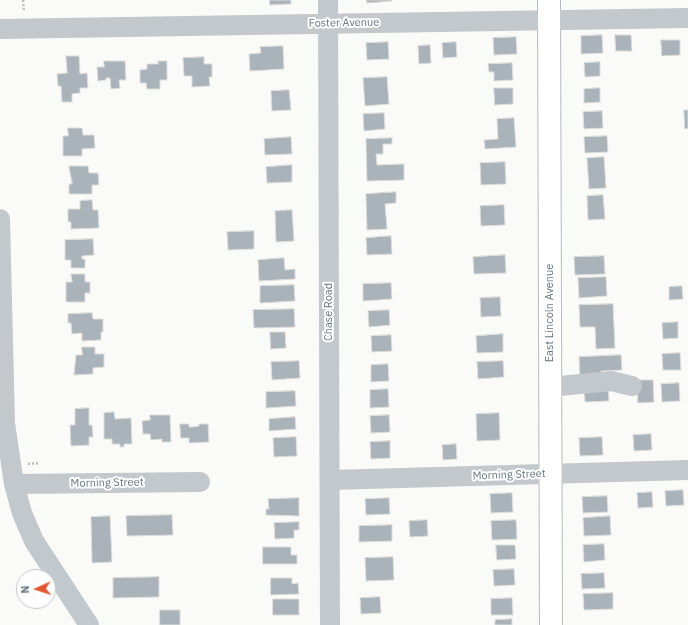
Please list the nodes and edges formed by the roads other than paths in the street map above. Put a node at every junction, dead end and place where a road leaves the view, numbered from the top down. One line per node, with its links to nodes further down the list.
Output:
1 (328, 0): 4 (street, Chase Road)
2 (549, 10): 3 (street, Foster Avenue); 4 (street, Foster Avenue); 8 (main road, East Lincoln Avenue)
3 (688, 18)
4 (328, 23): 5 (street, Foster Avenue); 11 (street, Chase Road)
5 (0, 29)
6 (0, 219): 13 (street)
7 (632, 386): 8 (street)
8 (550, 387): 10 (main road, East Lincoln Avenue)
9 (688, 470): 10 (street, Morning Street)
10 (551, 473): 11 (street, Morning Street); 16 (main road, East Lincoln Avenue)
11 (330, 480): 15 (street, Chase Road)
12 (200, 482): 13 (street, Morning Street)
13 (14, 484): 14 (street)
14 (89, 625)
15 (330, 625)
16 (551, 625)

